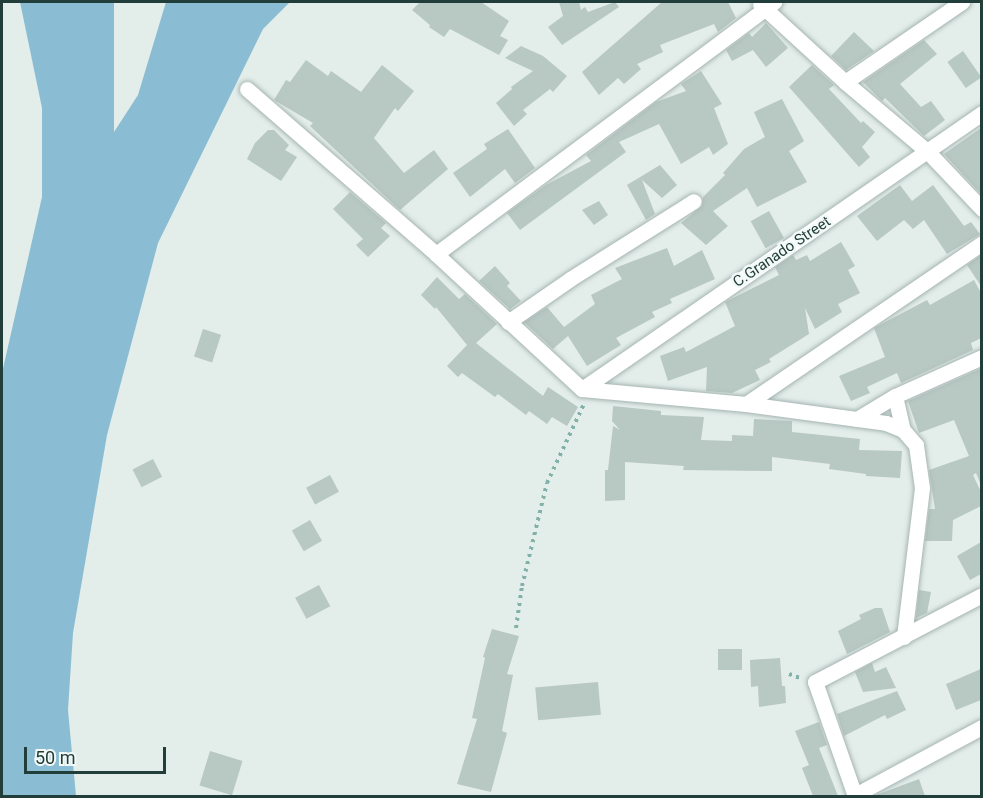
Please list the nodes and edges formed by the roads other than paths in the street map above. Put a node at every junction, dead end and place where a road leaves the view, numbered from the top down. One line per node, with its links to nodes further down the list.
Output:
1 (962, 2): 3 (street)
2 (766, 4): 3 (street); 10 (street)
3 (845, 82): 6 (street)
4 (247, 89): 10 (street)
5 (981, 113): 6 (street, C.Granado Street)
6 (928, 152): 8 (street); 13 (street, C.Granado Street)
7 (694, 201): 11 (street)
8 (981, 209)
9 (981, 243): 15 (street)
10 (436, 254): 11 (street)
11 (508, 322): 13 (street)
12 (981, 357): 14 (street)
13 (586, 390): 15 (street)
14 (896, 396): 16 (street); 17 (street)
15 (746, 404): 16 (street)
16 (856, 419): 17 (street)
17 (903, 430): 19 (street)
18 (981, 595): 19 (street)
19 (904, 638): 21 (street)
20 (981, 727): 21 (street)
21 (855, 796)

